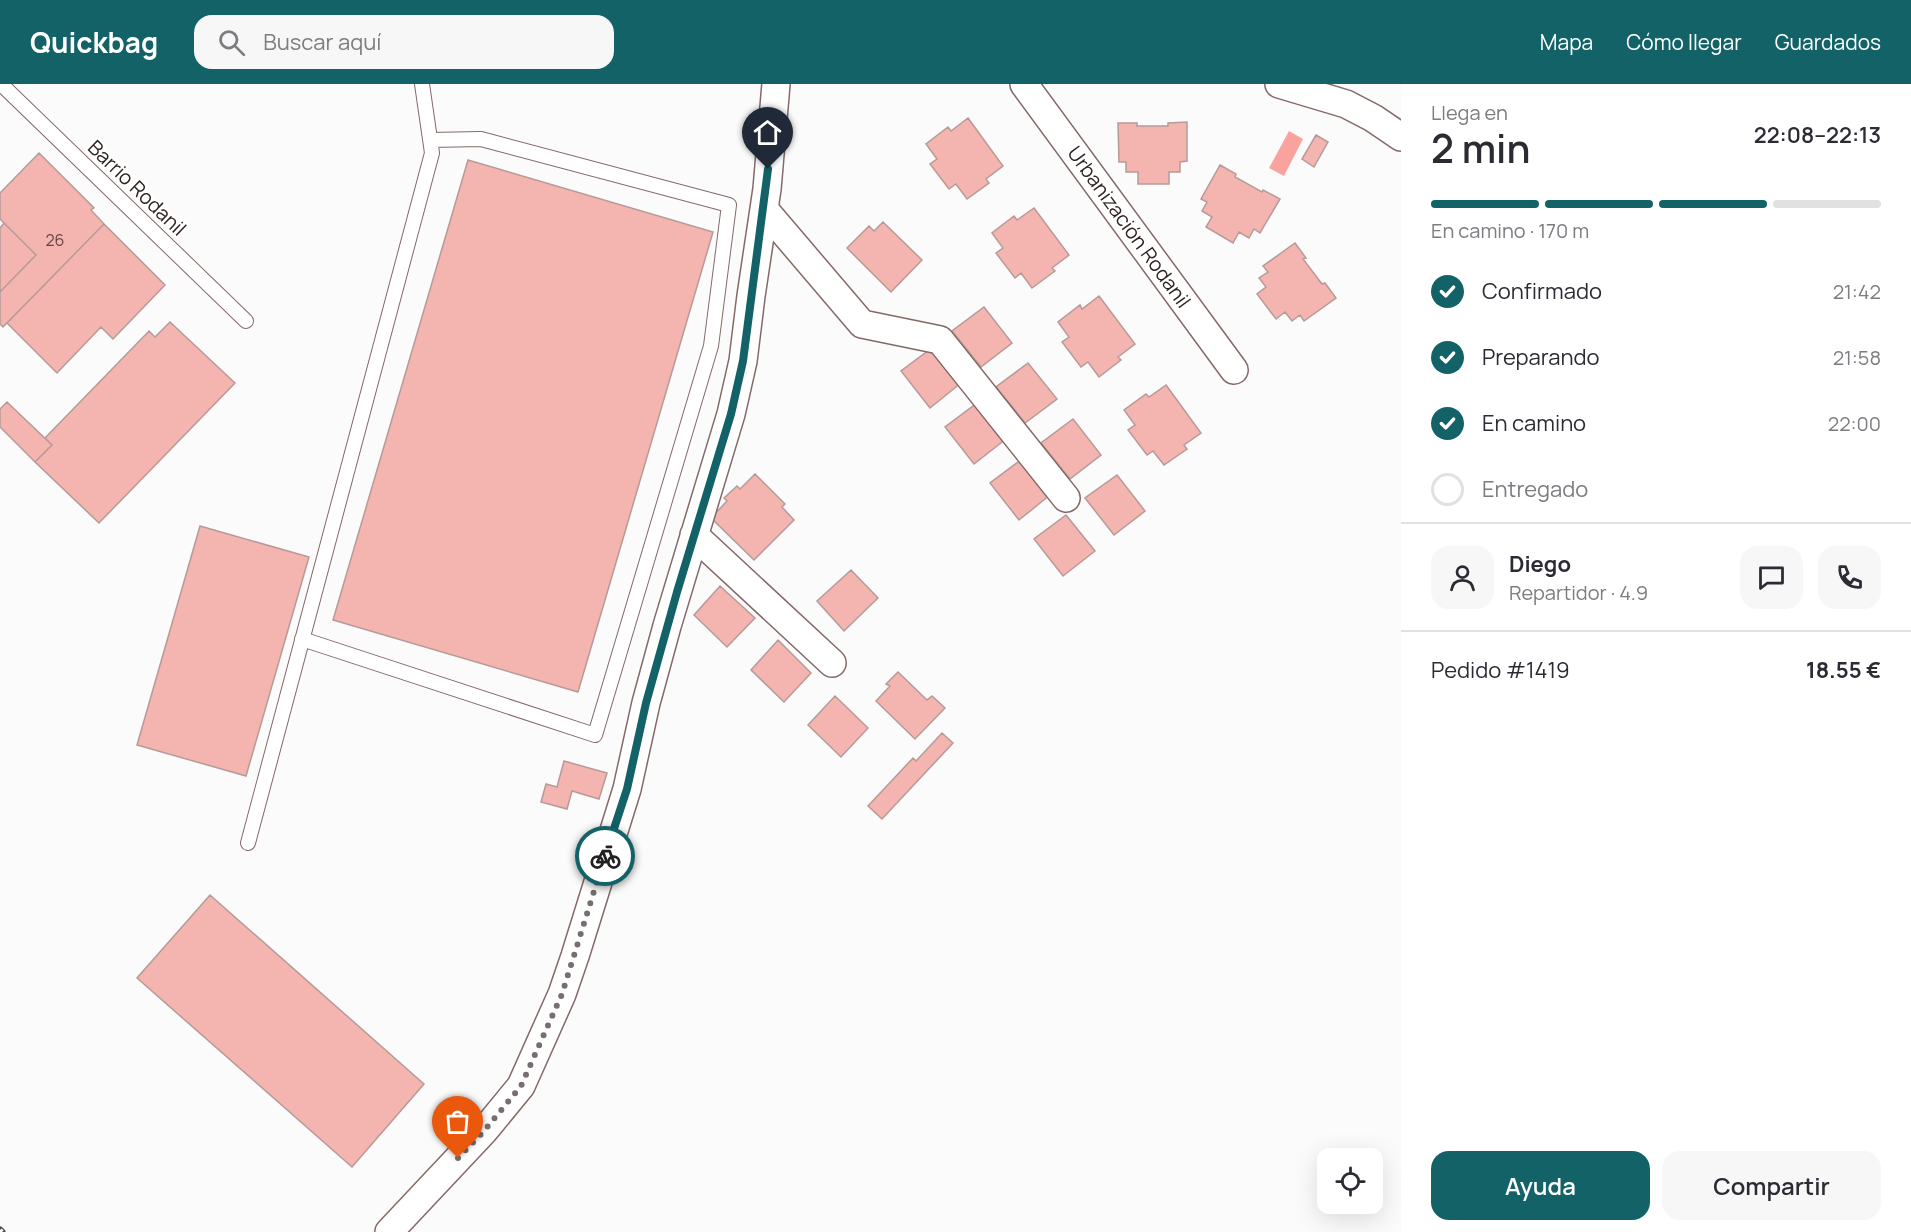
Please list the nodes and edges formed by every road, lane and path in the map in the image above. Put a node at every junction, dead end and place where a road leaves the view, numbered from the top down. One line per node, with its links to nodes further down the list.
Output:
1 (1, 84): 9 (lane, Barrio Rodanil)
2 (422, 84): 7 (lane)
3 (776, 84): 8 (street)
4 (1024, 84): 10 (street, Urbanización Rodanil)
5 (1279, 84): 6 (street)
6 (1401, 136)
7 (430, 140): 13 (lane); 13 (lane)
8 (764, 209): 11 (street); 12 (street)
9 (246, 321)
10 (1234, 370)
11 (1066, 498)
12 (694, 535): 14 (street); 16 (street)
13 (302, 639): 15 (lane)
14 (832, 663)
15 (248, 843)
16 (389, 1232)

